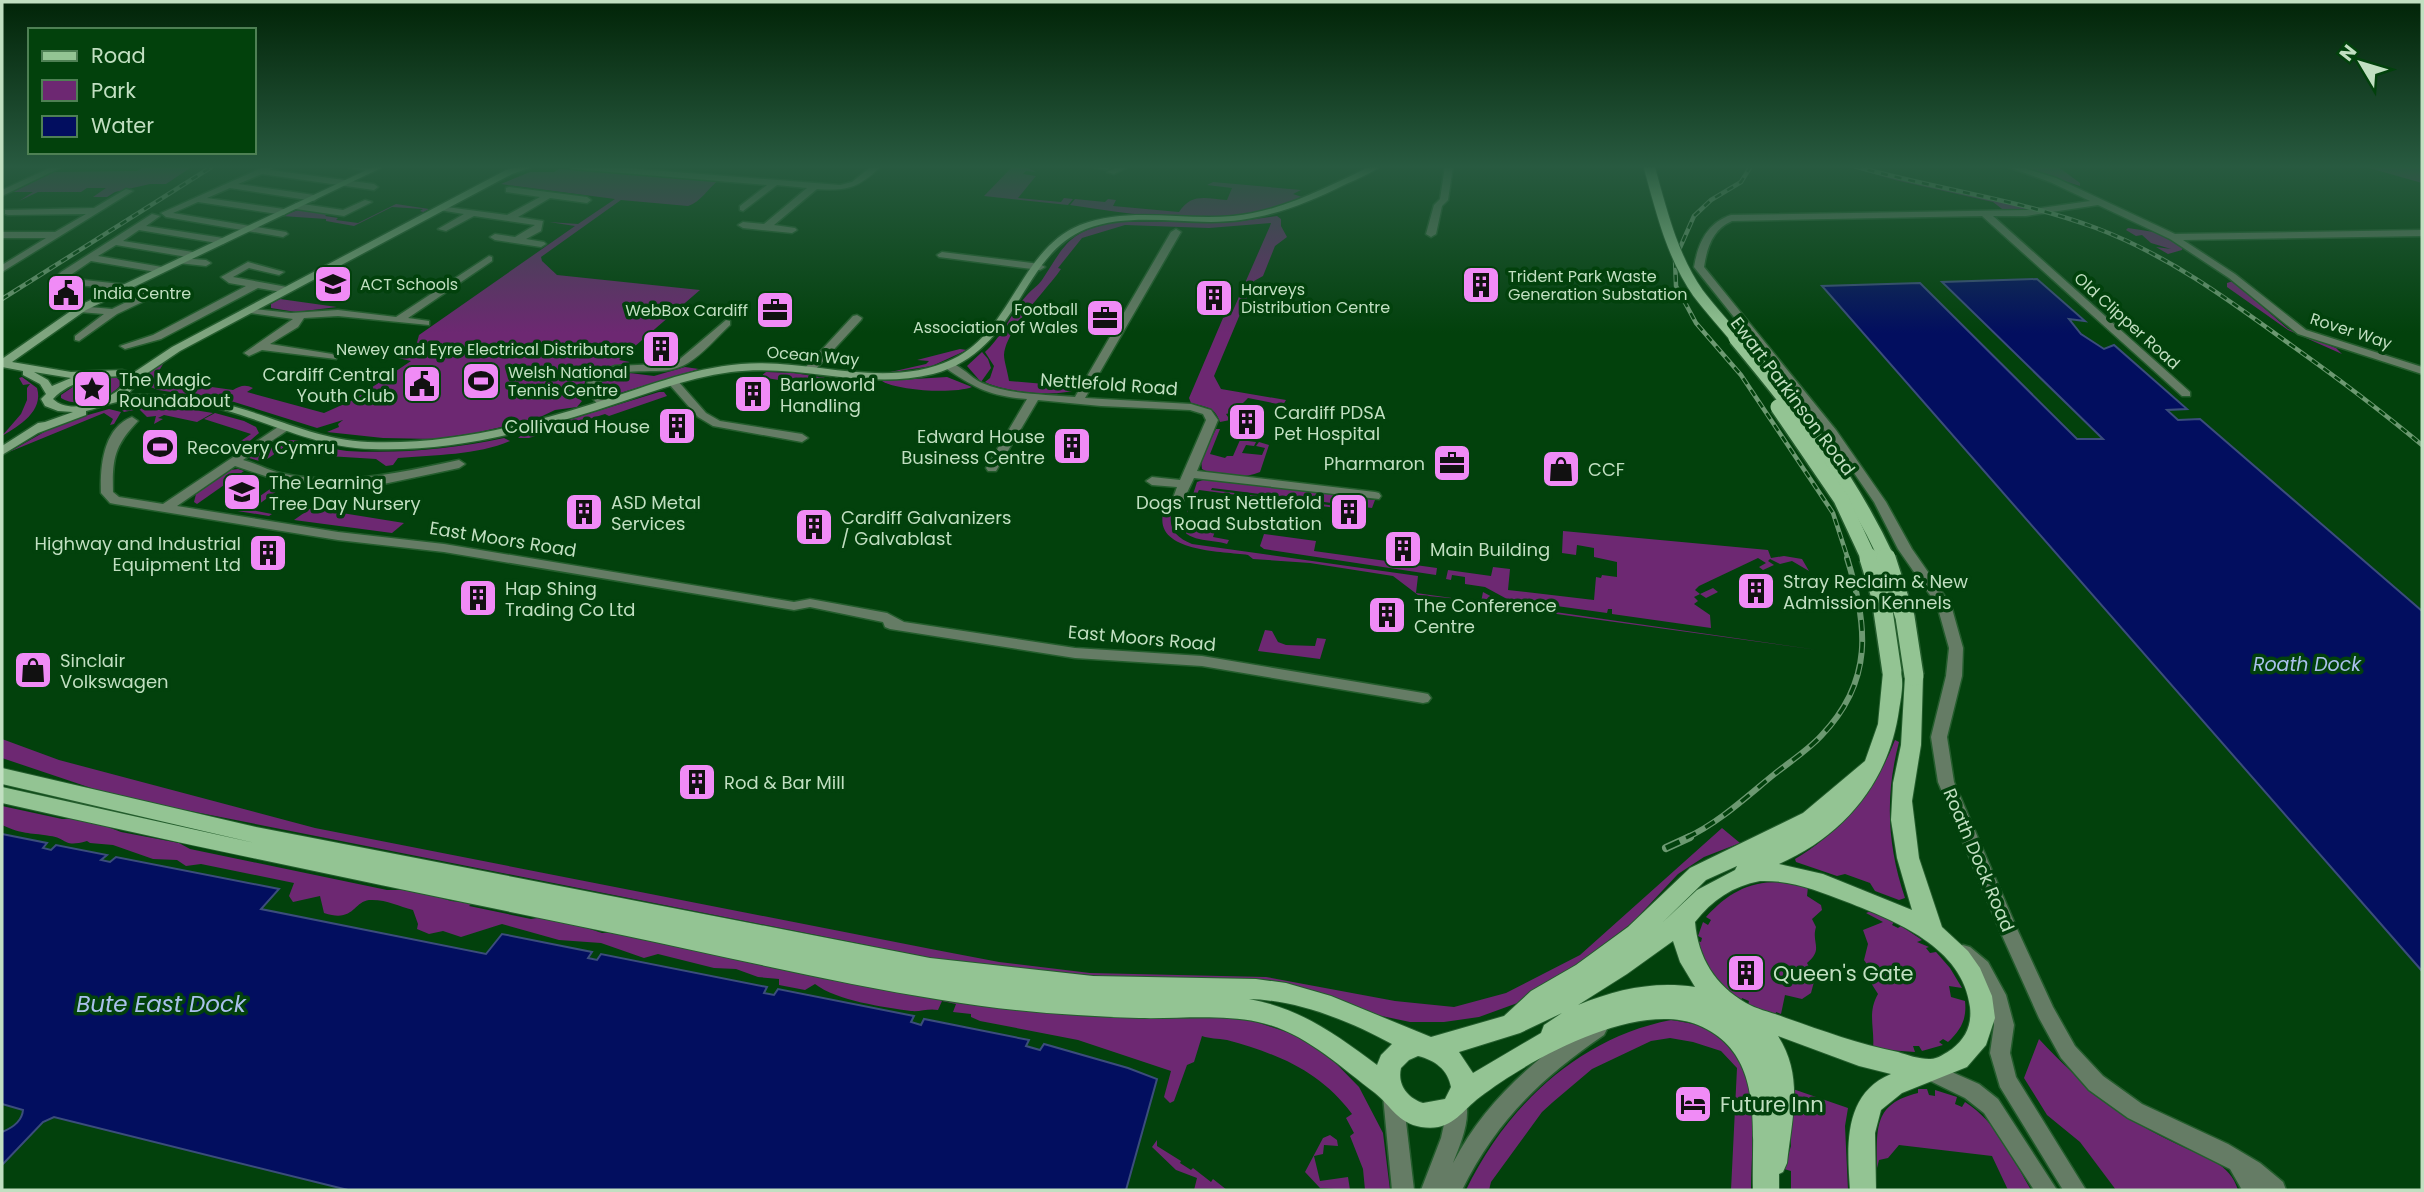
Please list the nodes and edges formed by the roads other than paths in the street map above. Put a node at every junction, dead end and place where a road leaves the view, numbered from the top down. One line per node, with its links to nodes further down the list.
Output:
1 (78, 222): 27 (street)
2 (146, 222): 17 (street)
3 (212, 222): 19 (street)
4 (264, 222): 19 (street)
5 (416, 222): 47 (street)
6 (456, 222): 20 (street)
7 (537, 222): 30 (street)
8 (773, 222): 18 (street)
9 (1105, 222): 41 (street, Ocean Way)
10 (1435, 222): 25 (street)
11 (1652, 222): 98 (main road, Ewart Parkinson Road, bridge)
12 (1665, 222): 103 (main road, Ewart Parkinson Road, bridge)
13 (1722, 222): 112 (street, Roath Dock Road)
14 (1994, 222): 75 (street, Old Clipper Road)
15 (2141, 222): 29 (street, Rover Way)
16 (743, 225): 18 (street)
17 (138, 227): 31 (street); 32 (street)
18 (767, 227): 21 (street)
19 (251, 228): 24 (street); 31 (street)
20 (443, 229)
21 (792, 230)
22 (1176, 232): 80 (street)
23 (2422, 233): 29 (street)
24 (282, 234)
25 (1432, 234)
26 (2, 235): 27 (street)
27 (58, 235): 39 (street)
28 (495, 237): 30 (street)
29 (2172, 237): 70 (street, Rover Way)
30 (517, 240): 33 (street)
31 (223, 241): 34 (street)
32 (115, 242): 34 (street); 36 (street)
33 (541, 244)
34 (193, 255): 38 (street)
35 (942, 255): 41 (street)
36 (91, 258): 43 (street); 46 (street)
37 (489, 259): 57 (street)
38 (181, 261): 40 (street); 43 (street)
39 (7, 263): 42 (street)
40 (206, 263)
41 (1040, 267): 67 (street, Ocean Way)
42 (2, 269)
43 (162, 270): 46 (street)
44 (279, 272): 45 (street)
45 (257, 285): 47 (street); 56 (street)
46 (126, 287): 50 (street)
47 (287, 290): 51 (street)
48 (146, 293): 52 (street)
49 (67, 308): 50 (street)
50 (82, 308): 52 (street); 66 (street)
51 (250, 310): 53 (street); 63 (street)
52 (113, 312): 60 (street)
53 (300, 316): 57 (street); 62 (street)
54 (172, 317): 56 (street)
55 (857, 318): 69 (street)
56 (190, 320): 61 (street)
57 (398, 320): 58 (street)
58 (425, 323)
59 (726, 323): 81 (street)
60 (79, 338)
61 (125, 346)
62 (260, 346): 64 (street); 65 (street)
63 (176, 349): 71 (street); 73 (street)
64 (249, 353)
65 (332, 357)
66 (2, 364): 68 (street)
67 (948, 365): 69 (street, Ocean Way); 76 (street, Nettlefold Road)
68 (29, 370): 72 (street); 77 (street)
69 (809, 370): 74 (street, Ocean Way)
70 (2422, 371)
71 (112, 372): 72 (street); 73 (street, Ocean Way)
72 (89, 375): 77 (street)
73 (132, 382): 78 (street); 79 (street, Ocean Way)
74 (673, 382): 81 (street, Ocean Way); 86 (street)
75 (2186, 394)
76 (1034, 397): 80 (street, Nettlefold Road); 91 (street)
77 (50, 398): 82 (street); 87 (street)
78 (109, 399): 79 (street, Ocean Way); 82 (street)
79 (187, 400): 84 (street, Ocean Way); 85 (street, Ocean Way)
80 (1078, 401): 92 (street, Nettlefold Road)
81 (603, 404): 84 (street, Ocean Way)
82 (85, 406): 85 (street)
83 (131, 421): 96 (street, East Moors Road)
84 (284, 427): 89 (street)
85 (36, 430): 88 (street)
86 (802, 438)
87 (2, 442)
88 (2, 451)
89 (232, 462): 90 (street); 96 (street)
90 (459, 464)
91 (992, 468)
92 (1187, 479): 93 (street); 94 (street); 95 (street, Nettlefold Road)
93 (1152, 481)
94 (1375, 496)
95 (1180, 498)
96 (164, 509): 97 (street, East Moors Road)
97 (1423, 698)
98 (1872, 766): 101 (main road, Ewart Parkinson Road); 106 (main road)
99 (2, 775): 107 (main road)
100 (2, 795): 110 (main road)
101 (1730, 878): 102 (main road, Ewart Parkinson Road); 103 (main road)
102 (1683, 920): 104 (main road); 106 (main road, Ewart Parkinson Road)
103 (1938, 935): 109 (main road); 119 (street)
104 (1738, 1011): 108 (main road); 109 (main road); 116 (main road)
105 (1613, 1019): 108 (main road); 115 (street); 116 (main road)
106 (1511, 1025): 107 (main road, Ewart Parkinson Road)
107 (1426, 1046): 110 (main road); 111 (main road)
108 (1537, 1046): 111 (main road)
109 (1929, 1071): 117 (main road); 118 (street)
110 (1391, 1093): 111 (main road); 113 (street)
111 (1460, 1099): 114 (street)
112 (2239, 1164): 120 (street); 121 (street, Roath Dock Road)
113 (1403, 1190)
114 (1432, 1190)
115 (1451, 1190)
116 (1769, 1190)
117 (1863, 1190)
118 (2046, 1190)
119 (2075, 1190)
120 (2253, 1190)
121 (2275, 1190)

